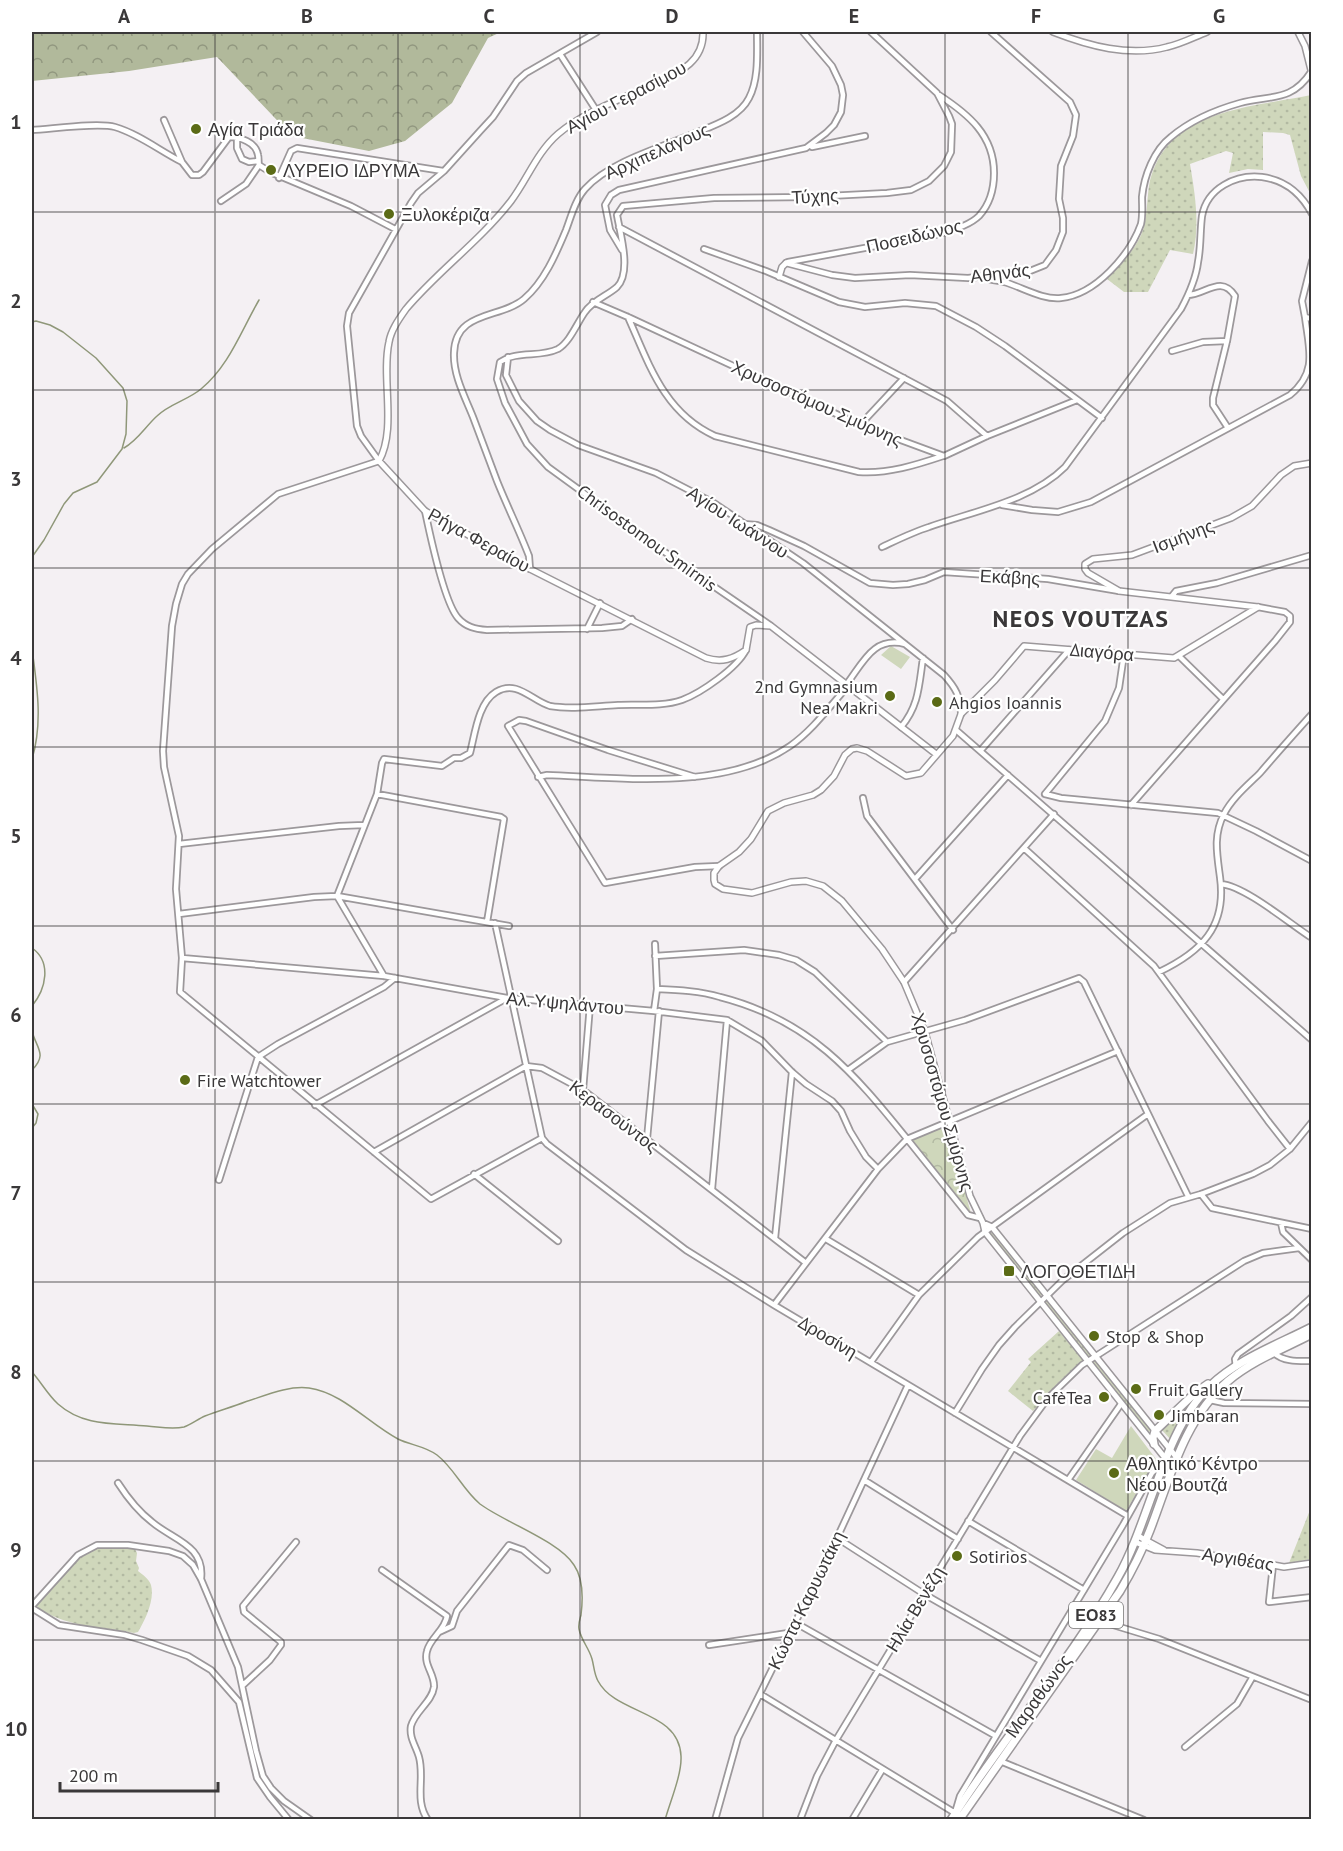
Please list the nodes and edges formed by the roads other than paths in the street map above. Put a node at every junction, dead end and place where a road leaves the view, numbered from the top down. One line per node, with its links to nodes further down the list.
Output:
1 (597, 32): 10 (street, Ρήγα Φεραίου)
2 (703, 32): 13 (street, Αγίου Γερασίμου)
3 (757, 32): 56 (street, Αρχιπελάγους)
4 (803, 32): 18 (street)
5 (871, 32): 12 (street, Τύχης)
6 (991, 32): 32 (street, Αθηνάς)
7 (1053, 32): 8 (street)
8 (1207, 32)
9 (1298, 32): 11 (street)
10 (560, 54): 13 (street); 21 (street, Ρήγα Φεραίου)
11 (1311, 73): 32 (street)
12 (937, 93): 25 (street, Τύχης); 30 (street, Ποσειδώνος)
13 (596, 110): 49 (street, Αγίου Γερασίμου)
14 (164, 120): 19 (street)
15 (32, 130): 19 (street)
16 (865, 136): 18 (street)
17 (237, 138): 19 (street); 20 (street); 20 (street)
18 (806, 148): 28 (street)
19 (182, 162)
20 (258, 163): 22 (street); 23 (street)
21 (444, 171): 22 (street); 26 (street, Ρήγα Φεραίου)
22 (279, 178): 26 (street)
23 (220, 201)
24 (1311, 214): 33 (street)
25 (619, 227): 28 (street); 42 (street)
26 (395, 229): 49 (street, Ρήγα Φεραίου)
27 (704, 249): 31 (street)
28 (624, 252): 34 (street)
29 (1311, 261): 36 (street)
30 (786, 263): 31 (street); 32 (street, Αθηνάς)
31 (779, 277): 43 (street)
32 (977, 277)
33 (1188, 295): 38 (street); 44 (street)
34 (593, 302): 35 (street, Χρυσοστόμου Σμύρνης); 40 (street)
35 (628, 317): 45 (street, Χρυσοστόμου Σμύρνης); 48 (street)
36 (1305, 317): 37 (street); 41 (street)
37 (1311, 319)
38 (1227, 341): 39 (street); 46 (street)
39 (1172, 351)
40 (508, 357): 53 (street, Αγίου Ιωάννου); 62 (street, Chrisostomou Smirnis)
41 (1310, 373): 46 (street)
42 (904, 378): 45 (street); 47 (street)
43 (1077, 400): 44 (street); 47 (street)
44 (1101, 418): 51 (street)
45 (860, 425): 48 (street, Χρυσοστόμου Σμύρνης)
46 (1228, 428): 51 (street)
47 (987, 436): 48 (street)
48 (944, 456)
49 (380, 461): 52 (street, Ρήγα Φεραίου); 89 (street)
50 (1311, 463): 57 (street, Ισμήνης)
51 (1001, 505): 54 (street)
52 (425, 511): 56 (street, Ρήγα Φεραίου); 63 (street)
53 (743, 524): 57 (street, Εκάβης); 64 (street, Αγίου Ιωάννου)
54 (882, 547)
55 (1311, 555): 58 (street)
56 (530, 569): 59 (street, Ρήγα Φεραίου)
57 (1119, 591): 58 (street, Εκάβης)
58 (1172, 596): 60 (street, Εκάβης)
59 (600, 603): 61 (street, Ρήγα Φεραίου); 63 (street)
60 (1258, 607): 68 (street); 71 (street, Εκάβης)
61 (632, 619): 63 (street); 65 (street, Ρήγα Φεραίου)
62 (771, 626): 65 (street); 70 (street, Chrisostomou Smirnis)
63 (587, 629)
64 (906, 644): 69 (street, Αγίου Ιωάννου); 70 (street)
65 (746, 650): 82 (street)
66 (1069, 650): 67 (street, Διαγόρα); 72 (street, Διαγόρα); 76 (street)
67 (1124, 654): 68 (street, Διαγόρα); 81 (street)
68 (1179, 656): 71 (street)
69 (923, 658): 72 (street, Αγίου Ιωάννου); 74 (street)
70 (847, 685): 74 (street, Chrisostomou Smirnis); 80 (street)
71 (1223, 699): 85 (street)
72 (961, 714): 75 (street)
73 (1311, 714): 87 (street)
74 (901, 728): 77 (street, Chrisostomou Smirnis)
75 (956, 730): 76 (street); 77 (street)
76 (981, 750): 78 (street)
77 (936, 754): 92 (street)
78 (1008, 775): 84 (street); 93 (street)
79 (538, 777): 80 (street); 80 (street); 92 (street)
80 (695, 777)
81 (1044, 794): 84 (street); 85 (street)
82 (377, 795): 88 (street); 97 (street)
83 (863, 798): 93 (street)
84 (1039, 801): 86 (street)
85 (1131, 805): 87 (street)
86 (1054, 814): 90 (street); 103 (street)
87 (1223, 815): 91 (street); 94 (street)
88 (364, 825): 89 (street); 95 (street)
89 (179, 844): 96 (street)
90 (1025, 849): 100 (street); 106 (street)
91 (1311, 861)
92 (718, 866): 109 (street, Χρυσοστόμου Σμύρνης)
93 (915, 879): 100 (street)
94 (1221, 884): 101 (street); 103 (street)
95 (337, 896): 96 (street); 97 (street); 107 (street)
96 (179, 914): 105 (street)
97 (487, 922): 98 (street)
98 (495, 924): 99 (street); 111 (street)
99 (509, 926)
100 (953, 930): 109 (street)
101 (1311, 938)
102 (654, 944): 104 (street)
103 (1203, 944): 106 (street); 116 (street)
104 (655, 956): 110 (street); 117 (street)
105 (185, 958): 107 (street, Αλ. Υψηλάντου); 119 (street)
106 (1159, 972): 131 (street)
107 (384, 976): 108 (street, Αλ. Υψηλάντου)
108 (394, 978): 111 (street, Αλ. Υψηλάντου); 119 (street)
109 (904, 982): 115 (street, Χρυσοστόμου Σμύρνης)
110 (657, 989): 113 (street); 121 (street)
111 (510, 998): 112 (street, Αλ. Υψηλάντου); 120 (street); 124 (street)
112 (590, 1005): 113 (street, Αλ. Υψηλάντου); 123 (street)
113 (656, 1011): 114 (street, Αλ. Υψηλάντου); 129 (street)
114 (727, 1020): 122 (street, Αλ. Υψηλάντου); 136 (street)
115 (925, 1032): 117 (street); 118 (street); 126 (street, Χρυσοστόμου Σμύρνης)
116 (1311, 1040)
117 (887, 1042): 121 (street)
118 (1118, 1051): 125 (street); 126 (street)
119 (258, 1057): 124 (street); 135 (street)
120 (526, 1066): 123 (street, Κερασούντος); 128 (street); 132 (street)
121 (848, 1070): 130 (street)
122 (792, 1072): 133 (street, Αλ. Υψηλάντου); 144 (street)
123 (583, 1090): 129 (street, Κερασούντος)
124 (315, 1105): 132 (street)
125 (1148, 1114): 138 (street); 141 (street)
126 (949, 1122): 130 (street); 139 (street, Χρυσοστόμου Σμύρνης)
127 (1311, 1122): 131 (street)
128 (542, 1138): 134 (street); 154 (street, Δροσίνη)
129 (647, 1139): 136 (street, Κερασούντος)
130 (907, 1139): 133 (street); 139 (street)
131 (1290, 1149): 137 (street)
132 (374, 1152): 134 (street)
133 (878, 1169): 145 (street)
134 (474, 1174): 146 (street)
135 (219, 1180)
136 (712, 1190): 144 (street, Κερασούντος)
137 (1201, 1194): 138 (street); 140 (street)
138 (1188, 1196): 151 (street)
139 (982, 1221): 141 (street); 143 (street, Χρυσοστόμου Σμύρνης)
140 (1281, 1223): 142 (street); 147 (street)
141 (992, 1227): 143 (street); 151 (street)
142 (1311, 1229)
143 (985, 1232): 150 (street); 153 (street, Χρυσοστόμου Σμύρνης)
144 (775, 1238): 149 (street, Κερασούντος)
145 (826, 1239): 149 (street); 150 (street)
146 (558, 1241)
147 (1299, 1248): 148 (street); 158 (street, Ηλία Βενέζη)
148 (1311, 1260)
149 (806, 1263): 154 (street)
150 (919, 1295): 161 (street)
151 (1046, 1295): 153 (street); 158 (street)
152 (1311, 1297): 162 (street)
153 (1039, 1302): 159 (street, Χρυσοστόμου Σμύρνης); 168 (street)
154 (774, 1305): 161 (street, Δροσίνη)
155 (1311, 1327): 162 (main road, Μαραθώνος / ΕΟ83)
156 (1311, 1334): 157 (main road, Μαραθώνος / ΕΟ83)
157 (1274, 1353): 160 (street); 165 (main road, Μαραθώνος / ΕΟ83)
158 (1096, 1357): 159 (street, Ηλία Βενέζη); 169 (street)
159 (1087, 1361): 166 (street, Χρυσοστόμου Σμύρνης); 171 (street, Ηλία Βενέζη)
160 (1311, 1361)
161 (871, 1362): 164 (street, Δροσίνη)
162 (1236, 1367): 163 (main road, Μαραθώνος / ΕΟ83)
163 (1217, 1380): 169 (main road); 172 (main road, Μαραθώνος / ΕΟ83)
164 (908, 1385): 168 (street, Δροσίνη); 177 (street, Κώστα Καρυωτάκη)
165 (1209, 1400): 167 (street); 173 (main road, Μαραθώνος / ΕΟ83)
166 (1121, 1404): 170 (street, Χρυσοστόμου Σμύρνης); 178 (street)
167 (1311, 1404)
168 (955, 1413): 171 (street, Δροσίνη)
169 (1155, 1431): 170 (main road); 172 (street)
170 (1154, 1444): 174 (street, Χρυσοστόμου Σμύρνης)
171 (1013, 1446): 178 (street, Δροσίνη); 181 (street, Ηλία Βενέζη)
172 (1170, 1450): 173 (street); 174 (main road, Μαραθώνος / ΕΟ83)
173 (1177, 1458): 175 (main road, Μαραθώνος / ΕΟ83)
174 (1167, 1460): 175 (street, Χρυσοστόμου Σμύρνης); 176 (main road, Μαραθώνος / ΕΟ83)
175 (1173, 1468): 186 (main road, Μαραθώνος / ΕΟ83)
176 (1163, 1470): 180 (street); 184 (main road, Μαραθώνος / ΕΟ83)
177 (864, 1480): 182 (street, Κώστα Καρυωτάκη); 183 (street)
178 (1068, 1480): 180 (street, Δροσίνη)
179 (117, 1483): 191 (street)
180 (1128, 1516): 192 (street)
181 (968, 1521): 183 (street, Ηλία Βενέζη); 192 (street)
182 (837, 1539): 193 (street); 197 (street, Κώστα Καρυωτάκη)
183 (958, 1539): 193 (street, Ηλία Βενέζη)
184 (1137, 1539): 186 (street, Αργιθέας); 212 (main road, Μαραθώνος / ΕΟ83)
185 (296, 1542): 204 (street)
186 (1145, 1543): 188 (street, Αργιθέας); 196 (main road, Μαραθώνος / ΕΟ83)
187 (1311, 1563): 188 (street, Αργιθέας)
188 (1273, 1566): 194 (street)
189 (382, 1570): 198 (street)
190 (547, 1570): 198 (street)
191 (201, 1579): 195 (street); 204 (street)
192 (1084, 1590): 201 (street)
193 (924, 1593): 201 (street); 202 (street, Ηλία Βενέζη)
194 (1311, 1597)
195 (32, 1607): 213 (street)
196 (1100, 1621): 203 (street); 210 (main road, Μαραθώνος / ΕΟ83)
197 (794, 1622): 199 (street, Κώστα Καρυωτάκη); 202 (street)
198 (439, 1632): 215 (street)
199 (789, 1634): 200 (street); 205 (street, Κώστα Καρυωτάκη)
200 (709, 1645)
201 (1041, 1661): 207 (street)
202 (878, 1670): 207 (street); 208 (street, Ηλία Βενέζη)
203 (1252, 1678): 206 (street); 209 (street)
204 (243, 1685): 214 (street)
205 (760, 1694): 208 (street); 216 (street, Κώστα Καρυωτάκη)
206 (1311, 1700)
207 (996, 1736): 212 (street)
208 (836, 1740): 211 (street); 217 (street, Ηλία Βενέζη)
209 (1185, 1747)
210 (1000, 1761): 212 (main road, Μαραθώνος / ΕΟ83); 219 (street)
211 (882, 1770): 212 (street); 218 (street)
212 (955, 1817)
213 (289, 1820)
214 (311, 1820)
215 (428, 1820)
216 (715, 1820)
217 (800, 1820)
218 (852, 1820)
219 (1144, 1820)

